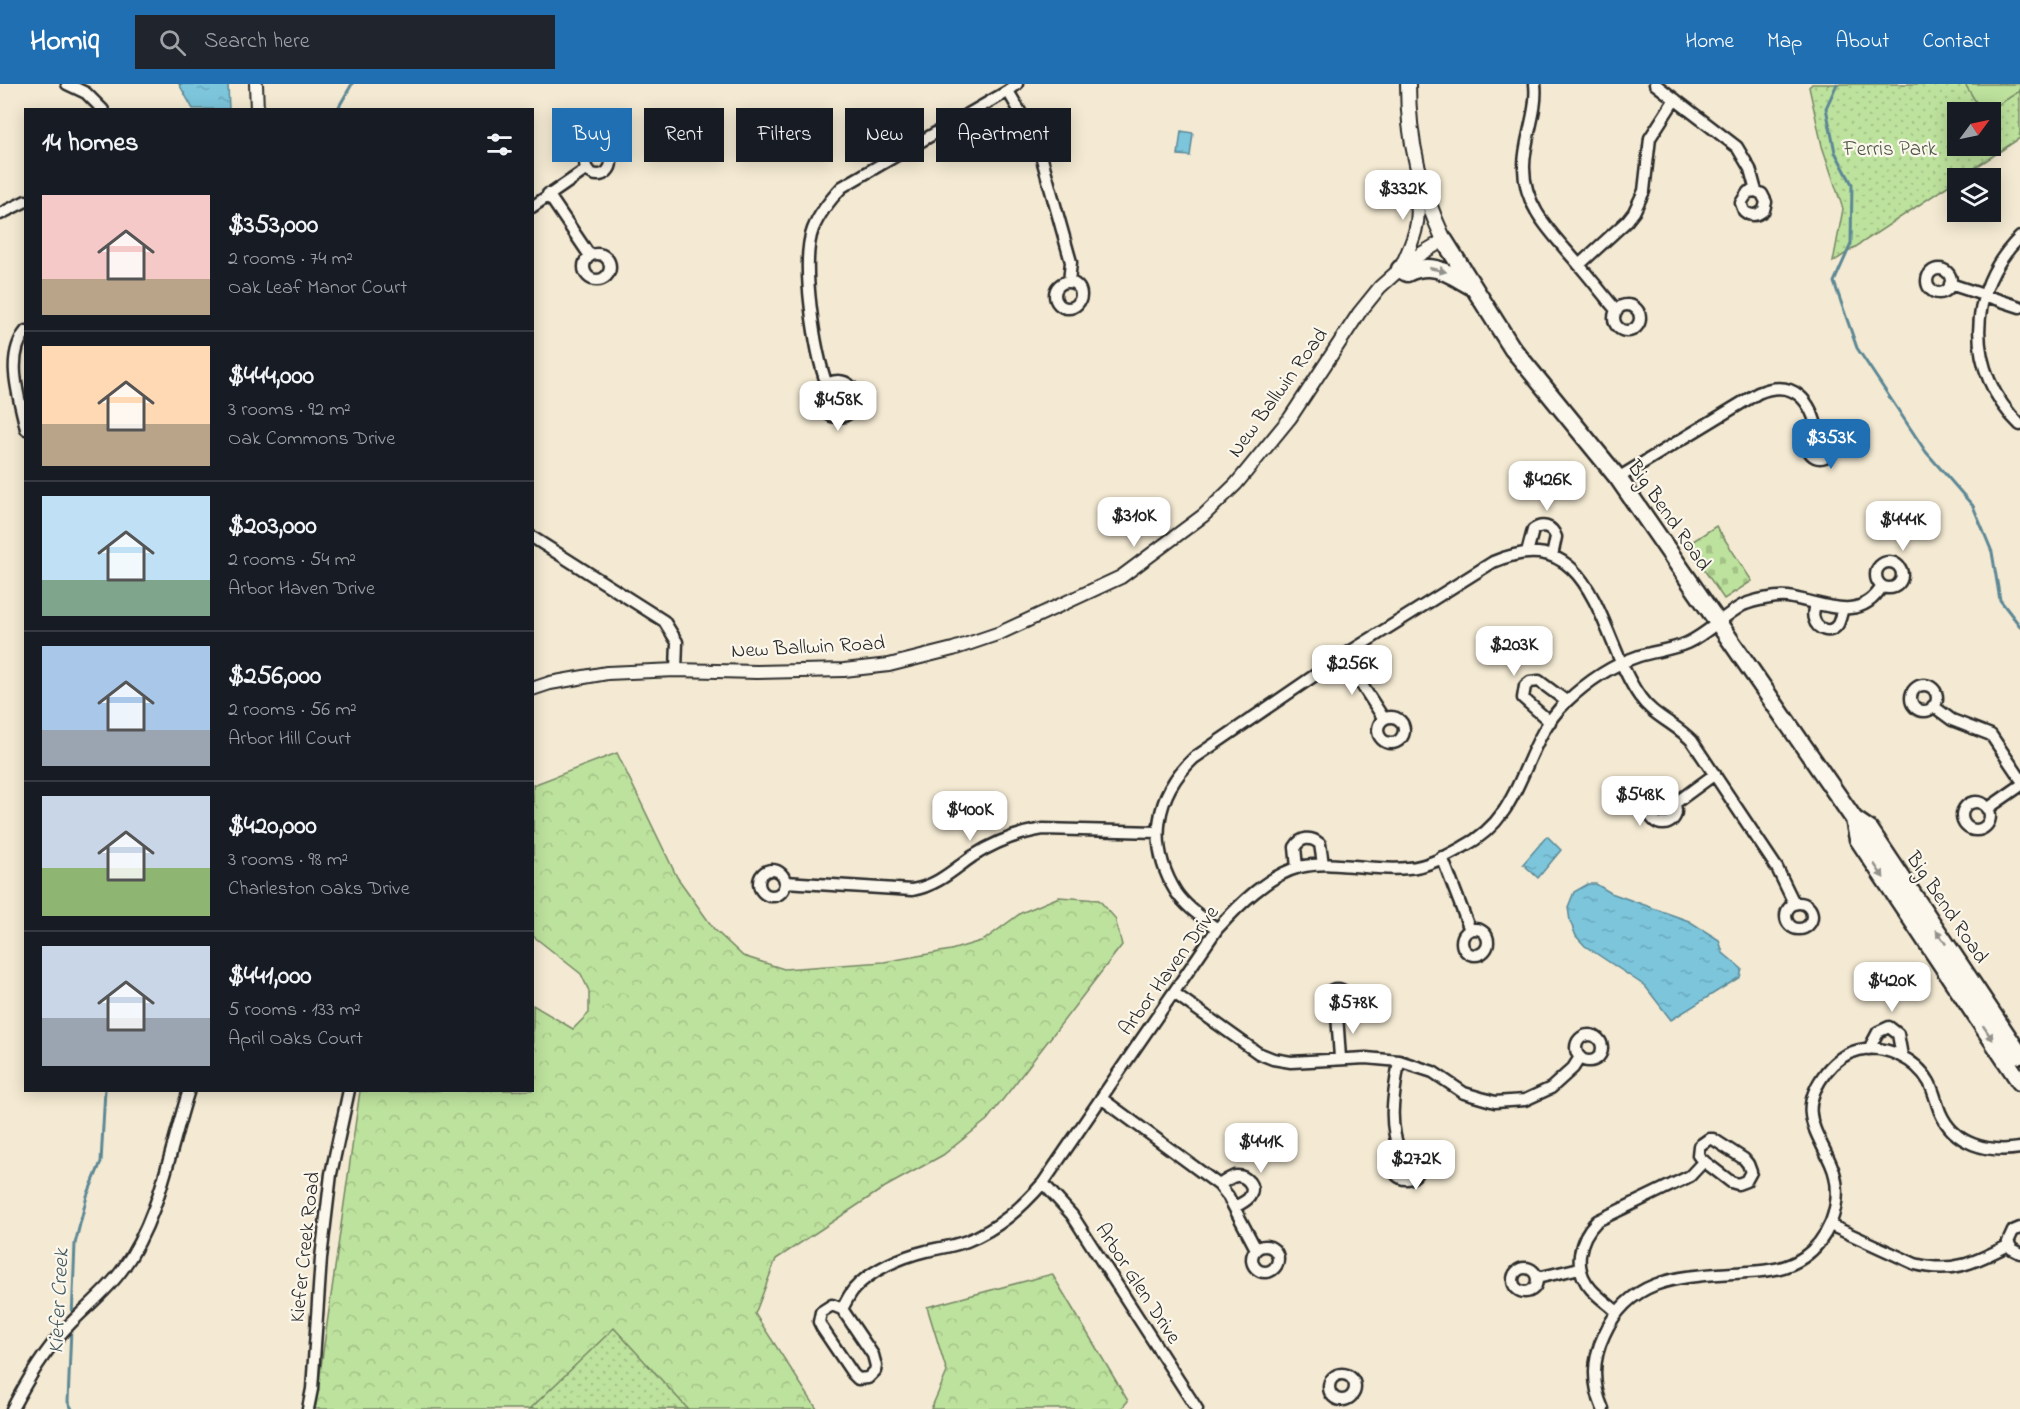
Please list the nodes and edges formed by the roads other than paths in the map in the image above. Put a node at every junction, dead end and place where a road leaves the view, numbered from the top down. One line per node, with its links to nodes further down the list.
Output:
1 (67, 84): 8 (street)
2 (256, 84): 9 (street)
3 (1408, 84): 11 (main road)
4 (1535, 84): 20 (street)
5 (1655, 84): 7 (street)
6 (1013, 87): 22 (street); 29 (street)
7 (1675, 99): 12 (street); 20 (street)
8 (101, 108)
9 (257, 108)
10 (587, 169): 13 (street)
11 (1423, 188): 18 (main road); 21 (street)
12 (1756, 191)
13 (549, 194): 15 (street); 19 (street)
14 (24, 202): 16 (street)
15 (534, 205)
16 (0, 214)
17 (2020, 237): 25 (street)
18 (1444, 240): 21 (street, New Ballwin Road); 24 (main road, Big Bend Road)
19 (590, 256)
20 (1579, 265): 27 (street)
21 (1400, 269): 24 (main road, one-way to 24); 43 (street, New Ballwin Road)
22 (1069, 282)
23 (1950, 284): 25 (street)
24 (1474, 287): 33 (main road, Big Bend Road)
25 (1984, 296): 26 (street); 31 (street)
26 (2020, 307)
27 (1617, 311)
28 (24, 333): 30 (street)
29 (827, 385)
30 (24, 418)
31 (2020, 424)
32 (1818, 434): 33 (street)
33 (1618, 478): 40 (main road, Big Bend Road)
34 (534, 538): 43 (street)
35 (1527, 553): 36 (street); 36 (street); 41 (street)
36 (1552, 556): 42 (street)
37 (1882, 586): 39 (street)
38 (1815, 604): 39 (street, Arbor Haven Drive); 39 (street); 40 (street, Arbor Haven Drive)
39 (1843, 609)
40 (1718, 624): 42 (street, Arbor Haven Drive); 54 (main road, Big Bend Road)
41 (1343, 657): 47 (street); 55 (street)
42 (1622, 663): 45 (street, Arbor Haven Drive); 49 (street)
43 (676, 670): 44 (street, New Ballwin Road)
44 (534, 688)
45 (1566, 701): 48 (street, Arbor Haven Drive); 48 (street)
46 (1934, 706): 50 (street)
47 (1384, 719)
48 (1550, 722): 56 (street, Arbor Haven Drive)
49 (1715, 774): 52 (street); 60 (street)
50 (2020, 778)
51 (2020, 786): 53 (street)
52 (1674, 804)
53 (1987, 808)
54 (1854, 819): 66 (main road, Big Bend Road, one-way to 54); 71 (main road, Big Bend Road, one-way to 71)
55 (1157, 832): 59 (street); 61 (street)
56 (1442, 858): 57 (street, Arbor Haven Drive); 62 (street)
57 (1323, 864): 58 (street, Arbor Haven Drive); 58 (street)
58 (1297, 868): 61 (street, Arbor Haven Drive)
59 (785, 882)
60 (1794, 903)
61 (1217, 929): 63 (street, Arbor Haven Drive)
62 (1470, 930)
63 (1174, 993): 69 (street); 74 (street, Arbor Haven Drive)
64 (1337, 1014): 69 (street)
65 (1869, 1049): 67 (street); 67 (street); 81 (street)
66 (2020, 1055)
67 (1902, 1056): 75 (street)
68 (1580, 1057): 70 (street)
69 (1340, 1058): 70 (street)
70 (1399, 1061): 76 (street)
71 (2020, 1082)
72 (188, 1092): 90 (street)
73 (349, 1092): 91 (street, Kiefer Creek Road)
74 (1101, 1098): 78 (street, Arbor Haven Drive); 79 (street)
75 (2020, 1148)
76 (1401, 1155)
77 (1704, 1161): 77 (street); 86 (street)
78 (1043, 1183): 88 (street, Arbor Haven Drive); 92 (street, Arbor Glen Drive)
79 (1219, 1185): 80 (street); 80 (street)
80 (1235, 1207): 84 (street)
81 (1830, 1225): 83 (street); 89 (street)
82 (2020, 1228): 83 (street)
83 (2009, 1245): 85 (street)
84 (1256, 1249)
85 (2020, 1253)
86 (1580, 1268): 87 (street); 89 (street)
87 (1537, 1278)
88 (842, 1309): 88 (street)
89 (1616, 1311): 93 (street)
90 (12, 1409)
91 (309, 1409)
92 (1197, 1409)
93 (1603, 1409)

